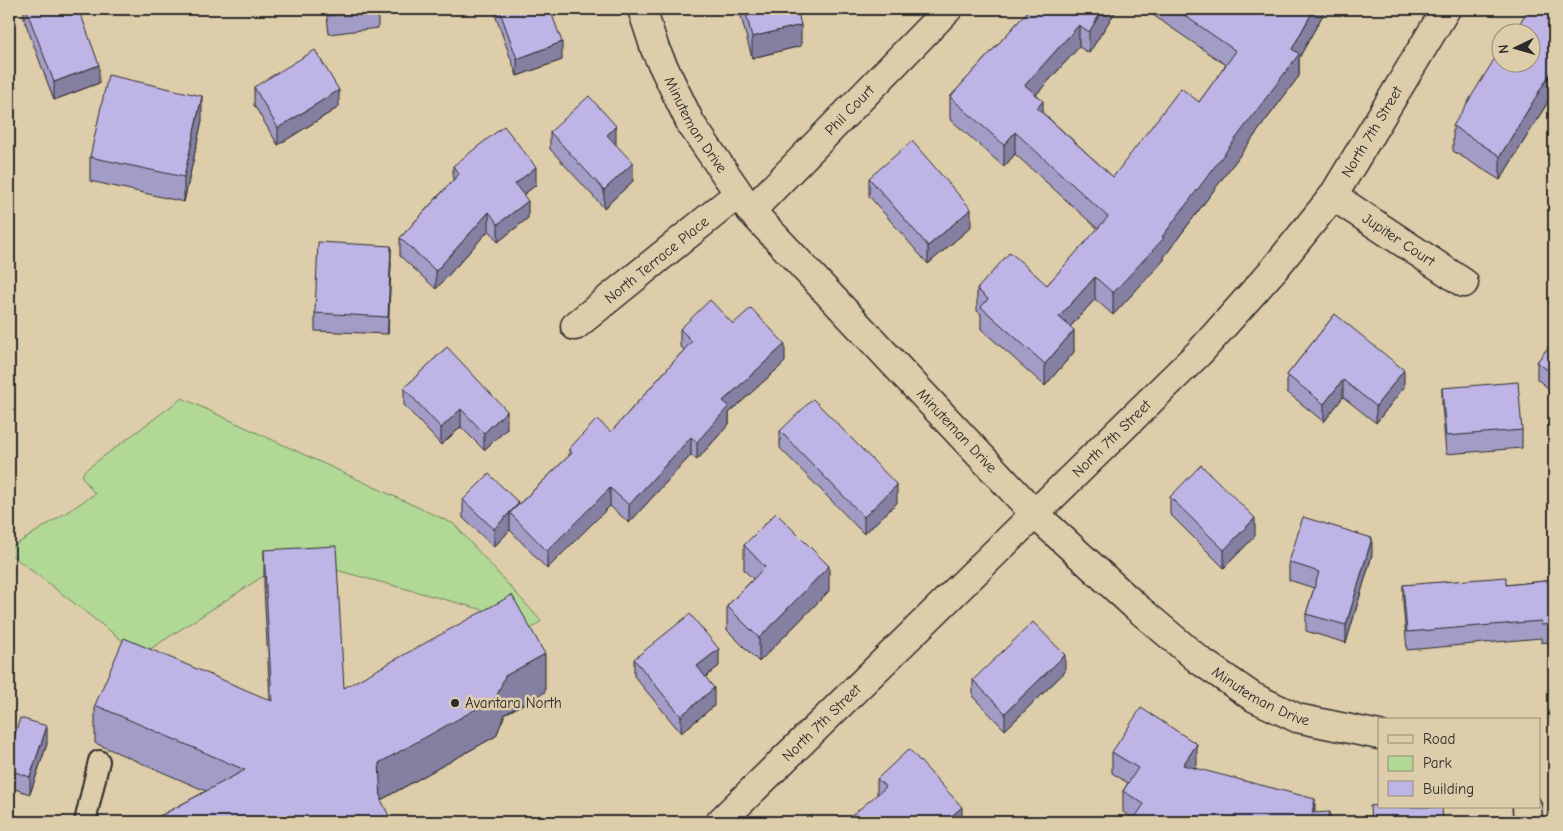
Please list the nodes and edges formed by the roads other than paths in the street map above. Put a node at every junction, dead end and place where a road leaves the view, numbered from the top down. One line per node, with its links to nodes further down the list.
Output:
1 (642, 9): 5 (street, Minuteman Drive)
2 (948, 9): 5 (street, Phil Court)
3 (1446, 9): 4 (street, North 7th Street)
4 (1333, 196): 6 (street, Jupiter Court); 8 (street, North 7th Street)
5 (744, 202): 7 (street, North Terrace Place); 8 (street, Minuteman Drive)
6 (1464, 283)
7 (575, 326)
8 (1036, 515): 9 (street, Minuteman Drive); 13 (street, North 7th Street)
9 (1378, 735)
10 (99, 761): 12 (lane)
11 (1527, 808): 14 (street)
12 (84, 822)
13 (720, 822)
14 (1528, 822)

